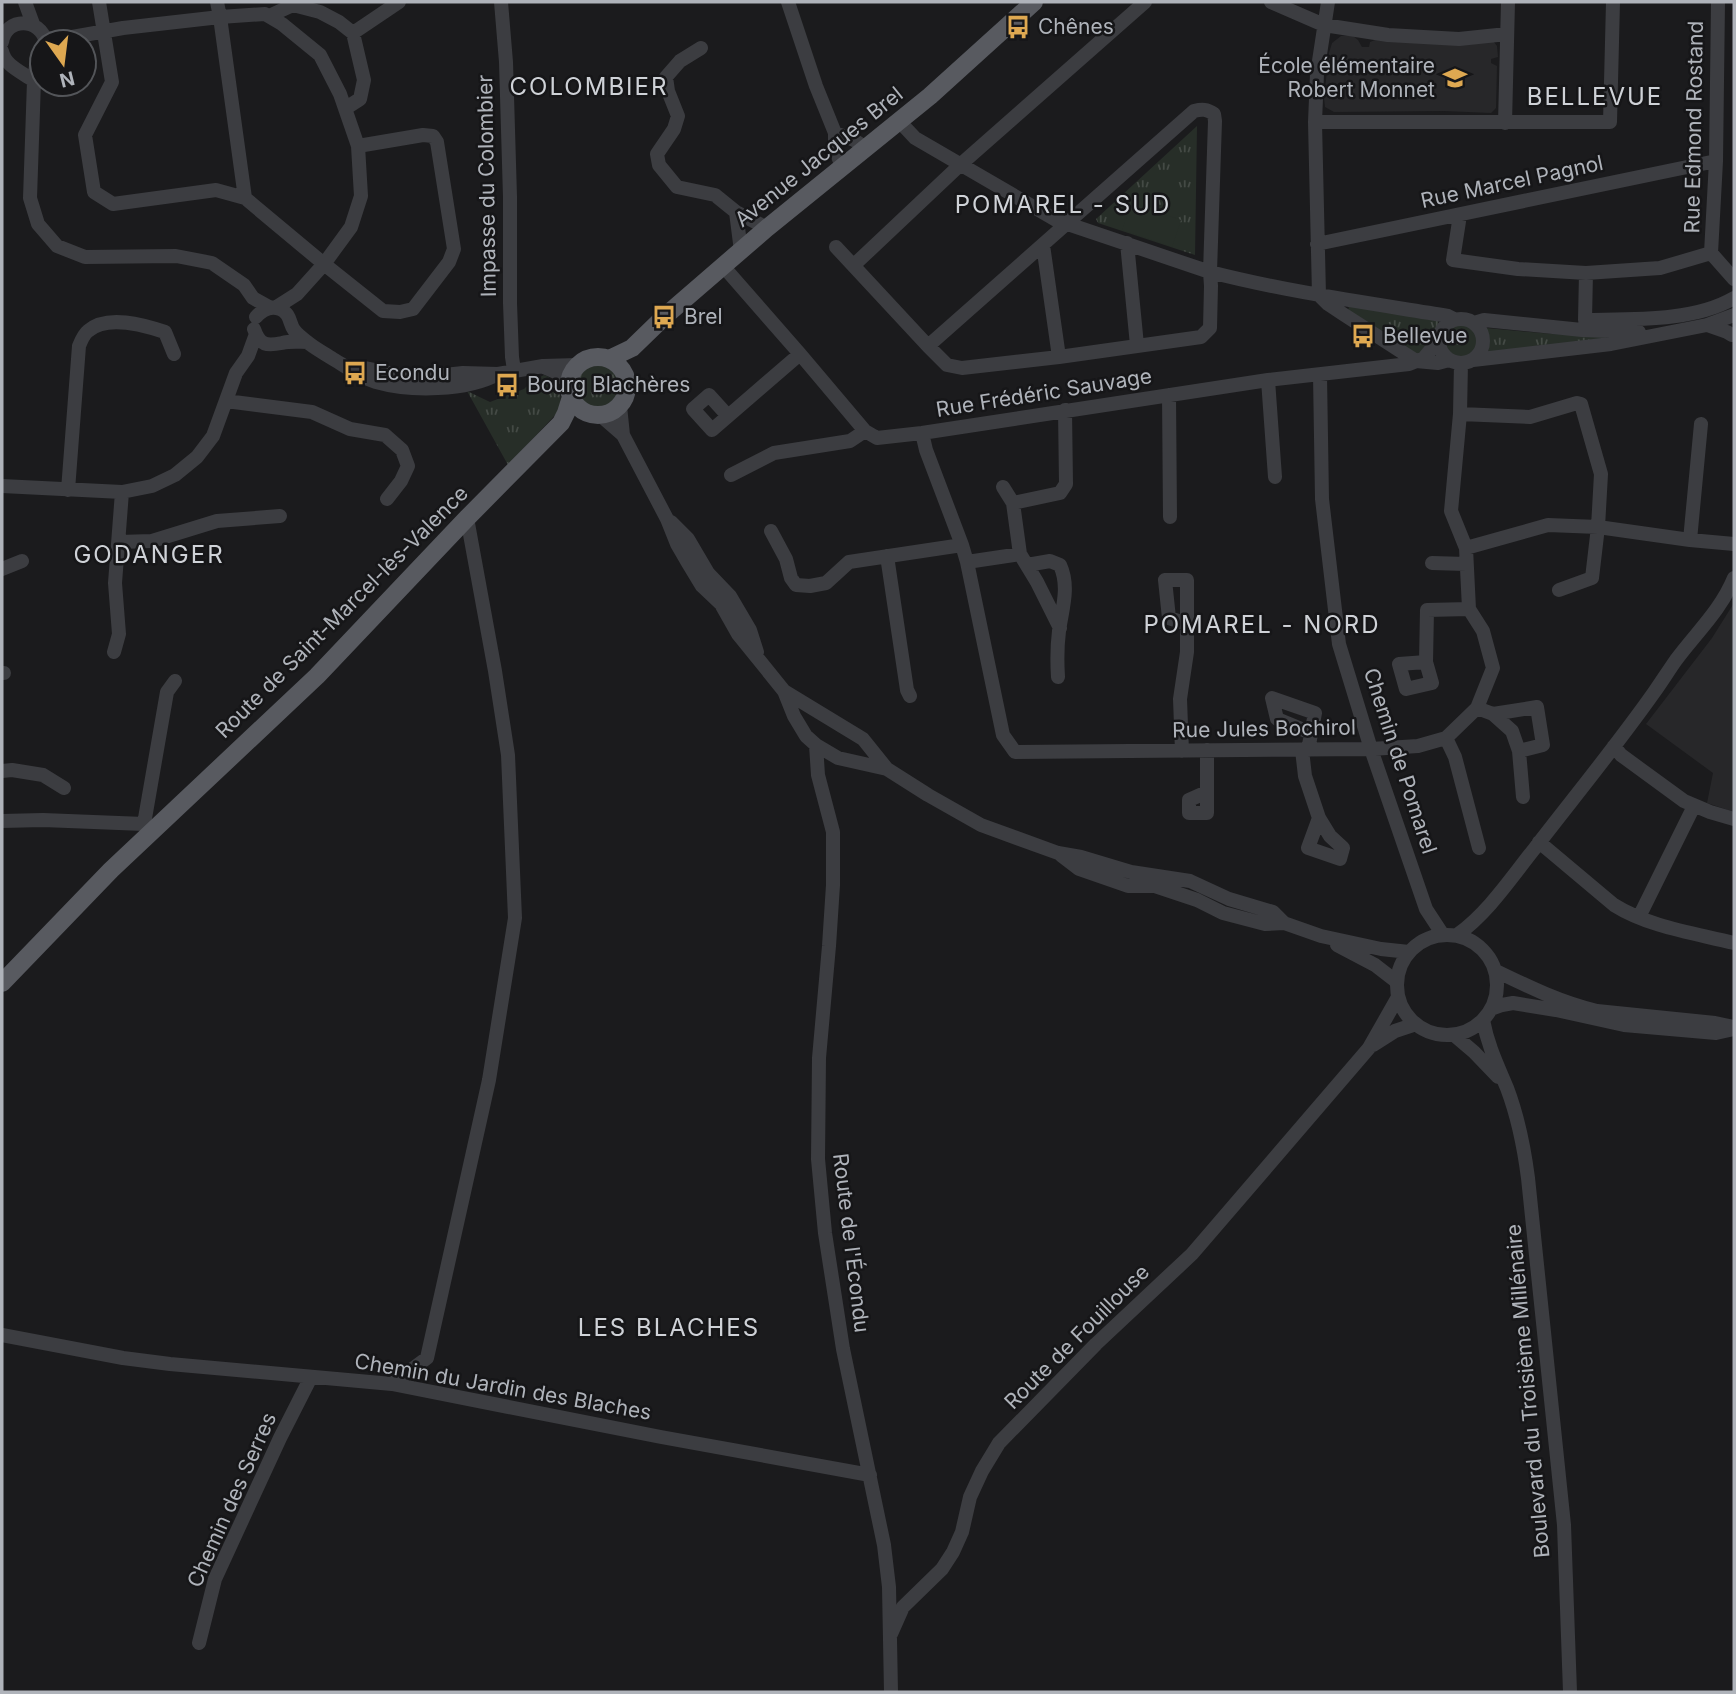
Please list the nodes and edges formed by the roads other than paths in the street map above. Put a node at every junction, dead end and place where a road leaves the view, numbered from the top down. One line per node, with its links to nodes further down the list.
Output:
1 (99, 2): 18 (street)
2 (399, 2): 20 (street)
3 (501, 2): 82 (street, Impasse du Colombier)
4 (788, 2): 31 (street)
5 (1145, 2): 35 (street)
6 (1271, 2): 16 (street)
7 (1328, 2): 16 (street)
8 (1508, 2): 21 (street)
9 (1613, 2): 30 (street)
10 (1718, 2): 34 (street, Rue Edmond Rostand)
11 (25, 3): 15 (street)
12 (1030, 3): 28 (main road, Avenue Jacques Brel)
13 (219, 9): 14 (street); 18 (street); 37 (street)
14 (269, 16): 20 (street); 27 (street)
15 (27, 23): 17 (street); 22 (street)
16 (1324, 25): 21 (street); 29 (street)
17 (36, 28)
18 (104, 32): 19 (street); 37 (street)
19 (98, 33)
20 (353, 33): 27 (street)
21 (1507, 34): 30 (street)
22 (2, 42)
23 (701, 48): 38 (street)
24 (8, 62): 25 (street)
25 (28, 67)
26 (35, 98): 55 (street)
27 (345, 108): 32 (street)
28 (900, 122): 33 (main road, Avenue Jacques Brel); 35 (street)
29 (1315, 122): 30 (street); 43 (street)
30 (1506, 123)
31 (835, 133): 33 (street); 36 (street)
32 (358, 146): 47 (street); 47 (street)
33 (866, 148): 36 (main road, Avenue Jacques Brel)
34 (1716, 161): 39 (street, Rue Marcel Pagnol); 46 (street, Rue Edmond Rostand)
35 (960, 165): 40 (street); 48 (street)
36 (843, 166): 41 (main road, Avenue Jacques Brel)
37 (244, 198): 47 (street)
38 (736, 212): 41 (street); 41 (street)
39 (1460, 215): 43 (street, Rue Marcel Pagnol); 51 (street)
40 (1067, 223): 42 (street); 44 (street); 50 (street)
41 (754, 240): 49 (main road, Avenue Jacques Brel)
42 (1127, 243): 50 (street); 70 (street)
43 (1317, 244): 54 (street)
44 (1043, 245): 71 (street); 76 (street)
45 (836, 247): 48 (street)
46 (1711, 253): 51 (street); 52 (street)
47 (324, 264): 53 (street)
48 (854, 265): 71 (street)
49 (723, 266): 72 (main road, Avenue Jacques Brel); 74 (street)
50 (1210, 272): 54 (street); 70 (street)
51 (1586, 273): 56 (street)
52 (1734, 279)
53 (298, 294): 57 (street); 61 (street)
54 (1319, 295): 60 (street); 79 (street)
55 (253, 298): 57 (street); 58 (street)
56 (1734, 298)
57 (273, 308): 58 (street); 61 (street)
58 (256, 317): 65 (street)
59 (1734, 317): 63 (street); 66 (street)
60 (1454, 319): 62 (street); 67 (street)
61 (291, 323): 68 (street); 69 (street)
62 (1474, 323): 64 (street); 78 (street)
63 (1707, 325): 64 (street); 66 (street)
64 (1665, 333): 78 (street, Rue Frédéric Sauvage)
65 (256, 334): 69 (street); 75 (street)
66 (1733, 339)
67 (1438, 341): 78 (street); 79 (street)
68 (307, 342): 69 (street); 82 (street)
69 (276, 344): 75 (street)
70 (1137, 345): 76 (street)
71 (928, 346): 76 (street)
72 (632, 348): 77 (main road, Avenue Jacques Brel); 83 (main road, Avenue Jacques Brel)
73 (174, 354): 105 (street)
74 (800, 354): 95 (street); 98 (street)
75 (248, 356): 89 (street)
76 (1059, 357)
77 (609, 359): 80 (main road); 83 (main road)
78 (1461, 361): 79 (street, Rue Frédéric Sauvage); 94 (street)
79 (1416, 362): 84 (street, Rue Frédéric Sauvage)
80 (578, 365): 81 (street); 87 (main road)
81 (543, 366): 82 (street); 87 (street)
82 (514, 370)
83 (624, 373): 91 (main road)
84 (1320, 375): 85 (street, Rue Frédéric Sauvage); 145 (street, Chemin de Pomarel)
85 (1268, 380): 88 (street, Rue Frédéric Sauvage); 102 (street)
86 (699, 386): 90 (street)
87 (570, 390): 93 (main road); 96 (main road, Route de Saint-Marcel-lès-Valence)
88 (1169, 395): 92 (street, Rue Frédéric Sauvage); 110 (street)
89 (226, 401): 106 (street); 107 (street)
90 (702, 401): 95 (street); 95 (street)
91 (620, 406): 93 (main road); 100 (street)
92 (1065, 410): 99 (street, Rue Frédéric Sauvage); 108 (street)
93 (594, 414): 96 (main road, Route de Saint-Marcel-lès-Valence); 100 (street)
94 (1460, 414): 112 (street); 118 (street)
95 (728, 416)
96 (561, 423): 111 (main road, Route de Saint-Marcel-lès-Valence)
97 (1701, 424): 114 (street)
98 (864, 431): 99 (street, Rue Frédéric Sauvage); 101 (street)
99 (922, 433): 117 (street, Rue Jules Bochirol)
100 (623, 435): 135 (street)
101 (731, 475)
102 (1275, 477)
103 (2, 486): 105 (street)
104 (1003, 487): 108 (street)
105 (68, 490): 106 (street)
106 (122, 492): 115 (street)
107 (387, 499)
108 (1013, 503): 120 (street)
109 (280, 516): 115 (street)
110 (1170, 517)
111 (467, 518): 161 (main road, Route de Saint-Marcel-lès-Valence); 184 (street)
112 (1598, 527): 114 (street); 118 (street); 127 (street)
113 (771, 531): 119 (street)
114 (1690, 540): 116 (street)
115 (118, 542): 131 (street)
116 (1734, 544)
117 (962, 545): 119 (street); 122 (street, Rue Jules Bochirol)
118 (1466, 548): 124 (street)
119 (887, 556): 136 (street)
120 (1024, 559): 122 (street); 130 (street); 130 (street)
121 (22, 561): 125 (street)
122 (967, 562): 148 (street, Rue Jules Bochirol)
123 (1432, 563): 124 (street)
124 (1466, 564): 128 (street)
125 (2, 569)
126 (1734, 578): 144 (street)
127 (1559, 590)
128 (1469, 609): 132 (street); 138 (street)
129 (1187, 624): 148 (street)
130 (1060, 628): 133 (street)
131 (114, 652)
132 (1426, 662)
133 (1058, 677)
134 (175, 681): 161 (street)
135 (783, 691): 137 (street); 140 (street)
136 (910, 696)
137 (807, 704): 140 (street); 150 (street)
138 (1477, 708): 139 (street); 142 (street)
139 (1493, 714): 149 (street); 149 (street)
140 (794, 716): 143 (street)
141 (1311, 733): 147 (street)
142 (1446, 738): 145 (street, Rue Jules Bochirol); 163 (street)
143 (816, 745): 151 (street); 152 (street, Route de l'Écondu)
144 (1614, 746): 157 (street); 162 (street)
145 (1371, 749): 147 (street, Rue Jules Bochirol); 165 (street, Chemin de Pomarel)
146 (1207, 750): 147 (street, Rue Jules Bochirol); 148 (street, Rue Jules Bochirol); 155 (street)
147 (1305, 750): 158 (street)
148 (1182, 751)
149 (1518, 751): 156 (street)
150 (869, 757): 151 (street); 168 (street)
151 (838, 758): 152 (street)
152 (818, 768): 185 (street, Route de l'Écondu)
153 (2, 771): 154 (street)
154 (64, 788)
155 (1207, 792)
156 (1523, 797)
157 (1694, 807): 159 (street); 166 (street)
158 (1319, 818)
159 (1734, 819)
160 (2, 821): 161 (street)
161 (148, 827): 174 (main road, Route de Saint-Marcel-lès-Valence)
162 (1539, 842): 164 (street); 166 (street)
163 (1479, 848)
164 (1497, 897): 167 (street); 171 (street)
165 (1426, 909): 167 (street, Chemin de Pomarel); 169 (street, Chemin de Pomarel)
166 (1639, 918): 170 (street)
167 (1450, 935): 169 (street); 171 (street)
168 (1321, 936): 172 (street); 175 (street)
169 (1421, 942): 172 (street)
170 (1734, 943)
171 (1484, 950): 173 (street)
172 (1409, 952): 175 (street)
173 (1496, 971): 176 (street); 178 (street)
174 (2, 984)
175 (1398, 989): 177 (street); 180 (street, Route de Fouillouse)
176 (1487, 1015): 178 (street); 179 (street); 181 (street, Boulevard du Troisième Millénaire)
177 (1416, 1024): 179 (street); 180 (street, Route de Fouillouse)
178 (1734, 1028)
179 (1454, 1035): 181 (street, Boulevard du Troisième Millénaire)
180 (1369, 1048): 186 (street, Route de Fouillouse)
181 (1507, 1089): 189 (street, Boulevard du Troisième Millénaire)
182 (2, 1335): 183 (street, Chemin du Jardin des Blaches)
183 (311, 1377): 184 (street, Chemin du Jardin des Blaches); 187 (street, Chemin des Serres)
184 (392, 1384): 185 (street, Chemin du Jardin des Blaches)
185 (870, 1475): 186 (street, Route de l'Écondu)
186 (890, 1637): 188 (street, Route de Fouillouse)
187 (199, 1643)
188 (891, 1692)
189 (1570, 1692)

